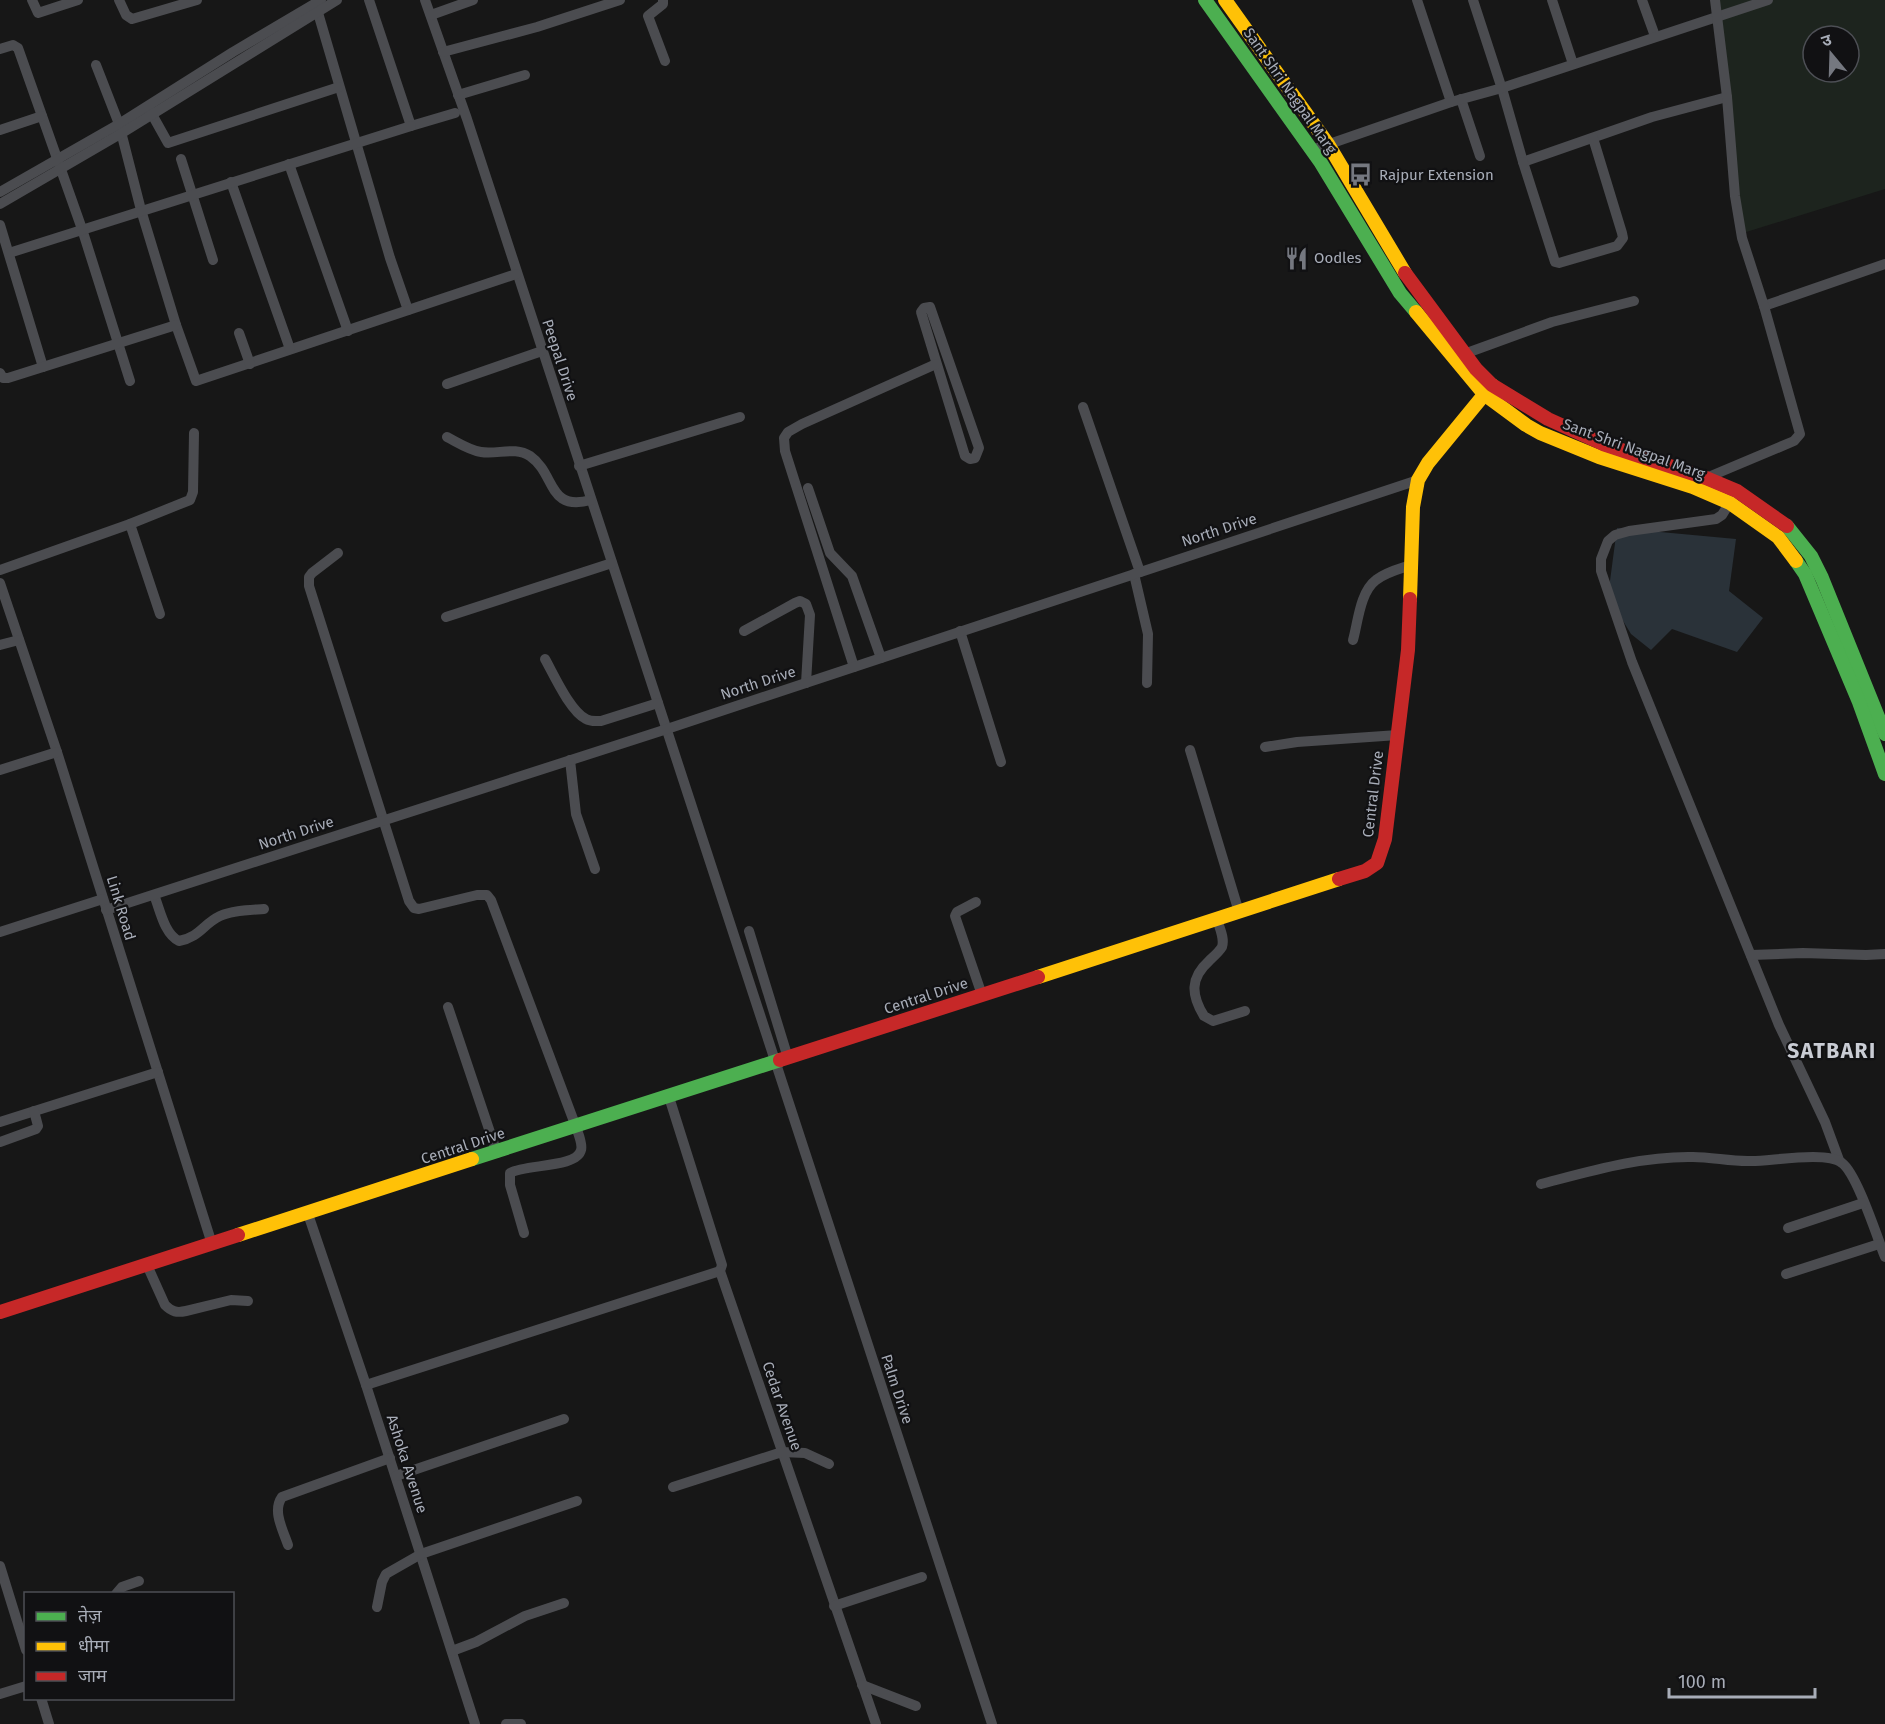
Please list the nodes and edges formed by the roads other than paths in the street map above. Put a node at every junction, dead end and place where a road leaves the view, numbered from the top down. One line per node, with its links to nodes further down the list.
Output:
1 (32, 0): 2 (street)
2 (78, 0)
3 (119, 0): 4 (street)
4 (198, 0)
5 (337, 0): 19 (street)
6 (369, 0): 37 (street)
7 (425, 0): 20 (street, Peepal Drive)
8 (473, 0): 20 (street)
9 (620, 0): 24 (street)
10 (663, 0): 25 (street)
11 (1205, 0): 43 (main road, Sant Shri Nagpal Marg)
12 (1225, 0): 42 (main road, Sant Shri Nagpal Marg)
13 (1417, 0): 33 (street)
14 (1473, 0): 30 (street)
15 (1552, 0): 26 (street)
16 (1642, 0): 22 (street)
17 (1715, 0): 21 (street)
18 (1768, 0): 21 (street)
19 (317, 4): 29 (street); 34 (street)
20 (431, 15): 24 (street, Peepal Drive)
21 (1717, 17): 22 (street); 32 (street)
22 (1655, 36): 26 (street)
23 (0, 49): 36 (street)
24 (443, 52): 31 (street, Peepal Drive)
25 (665, 62)
26 (1573, 64): 30 (street)
27 (96, 65): 38 (street)
28 (525, 75): 31 (street)
29 (339, 87): 34 (street); 41 (street)
30 (1502, 88): 33 (street); 46 (street)
31 (458, 95): 59 (street, Peepal Drive)
32 (1727, 97): 40 (street); 61 (street)
33 (1456, 101): 42 (street); 44 (street)
34 (150, 110): 38 (street)
35 (455, 113): 37 (street)
36 (42, 116): 39 (street); 47 (street)
37 (411, 126): 41 (street)
38 (120, 128): 47 (street); 53 (street)
39 (0, 130)
40 (1593, 138): 46 (street); 46 (street)
41 (355, 143): 48 (street); 62 (street)
42 (1328, 144): 43 (street); 69 (main road, Sant Shri Nagpal Marg)
43 (1312, 150): 76 (main road, Sant Shri Nagpal Marg)
44 (1480, 156)
45 (180, 159): 51 (street)
46 (1523, 162)
47 (59, 163): 50 (street); 52 (street); 55 (street)
48 (289, 164): 49 (street); 64 (street)
49 (231, 182): 51 (street); 67 (street)
50 (0, 192)
51 (193, 195): 53 (street); 57 (street)
52 (0, 204)
53 (141, 210): 55 (street); 63 (street)
54 (0, 225): 56 (street)
55 (82, 229): 56 (street); 66 (street)
56 (9, 253): 72 (street)
57 (213, 260)
58 (1885, 264): 61 (street)
59 (516, 274): 62 (street); 68 (street, Peepal Drive)
60 (1634, 301): 69 (street)
61 (1764, 306): 82 (street)
62 (408, 310): 64 (street)
63 (176, 325): 66 (street); 70 (street)
64 (348, 330): 67 (street)
65 (239, 333): 70 (street)
66 (118, 344): 72 (street); 74 (street)
67 (290, 350): 70 (street)
68 (542, 351): 75 (street); 81 (street, Peepal Drive)
69 (1464, 354): 76 (main road, Sant Shri Nagpal Marg)
70 (250, 364)
71 (936, 364): 71 (street); 103 (street)
72 (43, 367): 73 (street)
73 (0, 373)
74 (130, 381)
75 (447, 384)
76 (1488, 389): 82 (main road, Sant Shri Nagpal Marg); 83 (main road, Central Drive); 85 (main road, Sant Shri Nagpal Marg)
77 (1083, 407): 92 (street)
78 (740, 417): 81 (street)
79 (194, 434): 87 (street)
80 (447, 437): 86 (street)
81 (579, 466): 86 (street, Peepal Drive)
82 (1706, 478): 85 (main road, Sant Shri Nagpal Marg)
83 (1418, 480): 90 (main road, Central Drive); 92 (street, North Drive)
84 (808, 488): 101 (street)
85 (1733, 497): 108 (main road, Sant Shri Nagpal Marg); 116 (main road, Sant Shri Nagpal Marg); 129 (street)
86 (591, 500): 89 (street, Peepal Drive)
87 (130, 525): 91 (street); 94 (street)
88 (338, 554): 117 (street)
89 (612, 563): 95 (street); 106 (street, Peepal Drive)
90 (1411, 565): 99 (street); 109 (main road, Central Drive)
91 (0, 570)
92 (1137, 573): 97 (street, North Drive); 105 (street)
93 (0, 583): 98 (street, Link Road)
94 (160, 614)
95 (446, 617)
96 (744, 631): 104 (street)
97 (960, 631): 101 (street, North Drive); 114 (street)
98 (19, 640): 100 (street); 112 (street, Link Road)
99 (1353, 640)
100 (0, 645)
101 (881, 658): 103 (street, North Drive)
102 (545, 659): 106 (street)
103 (854, 667): 104 (street, North Drive)
104 (806, 682): 107 (street, North Drive)
105 (1147, 683)
106 (658, 703): 107 (street, Peepal Drive)
107 (667, 729): 113 (street, North Drive); 133 (street, Peepal Drive)
108 (1885, 734)
109 (1398, 735): 110 (street); 124 (main road, Central Drive)
110 (1265, 747)
111 (1190, 750): 124 (street)
112 (57, 752): 115 (street); 120 (street, Link Road)
113 (570, 760): 117 (street, North Drive); 118 (street)
114 (1001, 762)
115 (0, 770)
116 (1885, 774)
117 (384, 820): 119 (street, North Drive); 138 (street)
118 (596, 869)
119 (154, 895): 122 (street); 123 (street, North Drive)
120 (102, 898): 123 (street, Link Road); 127 (street)
121 (976, 902): 130 (street)
122 (264, 909)
123 (106, 910): 134 (street, Link Road)
124 (1239, 912): 125 (main road, Central Drive)
125 (1216, 919): 130 (main road, Central Drive); 132 (street)
126 (749, 931): 133 (street)
127 (0, 932)
128 (1885, 954): 129 (street)
129 (1751, 955): 141 (street)
130 (982, 995): 133 (main road, Central Drive)
131 (447, 1007): 140 (street)
132 (1245, 1011)
133 (781, 1060): 135 (main road, Central Drive); 187 (street, Palm Drive)
134 (158, 1072): 136 (street); 147 (street, Link Road)
135 (669, 1097): 138 (main road, Central Drive); 151 (street, Cedar Avenue)
136 (34, 1111): 137 (street); 139 (street)
137 (0, 1122)
138 (576, 1127): 140 (main road, Central Drive); 146 (street)
139 (0, 1142)
140 (497, 1152): 144 (main road, Central Drive)
141 (1839, 1160): 142 (street); 143 (street)
142 (1541, 1184)
143 (1863, 1203): 145 (street); 148 (street)
144 (308, 1214): 147 (main road, Central Drive); 155 (street, Ashoka Avenue)
145 (1788, 1228)
146 (524, 1233)
147 (212, 1244): 150 (main road, Central Drive)
148 (1879, 1244): 149 (street); 152 (street)
149 (1885, 1257)
150 (147, 1265): 153 (street); 154 (main road, Central Drive)
151 (720, 1271): 155 (street); 157 (street, Cedar Avenue)
152 (1786, 1274)
153 (248, 1301)
154 (0, 1312)
155 (366, 1385): 158 (street, Ashoka Avenue)
156 (564, 1419): 160 (street)
157 (782, 1452): 159 (street); 161 (street); 171 (street, Cedar Avenue)
158 (390, 1458): 160 (street, Ashoka Avenue); 163 (street)
159 (829, 1464)
160 (396, 1476): 164 (street, Ashoka Avenue)
161 (673, 1487)
162 (578, 1501): 164 (street)
163 (288, 1545)
164 (421, 1554): 172 (street); 176 (street, Ashoka Avenue)
165 (0, 1566): 168 (street)
166 (922, 1577): 171 (street)
167 (139, 1581): 169 (street)
168 (3, 1588): 173 (street)
169 (117, 1592)
170 (564, 1603): 176 (street)
171 (834, 1606): 177 (street, Cedar Avenue)
172 (376, 1607)
173 (13, 1608): 174 (street); 175 (street)
174 (0, 1612)
175 (24, 1644)
176 (452, 1651): 182 (street, Ashoka Avenue)
177 (862, 1685): 181 (street); 186 (street, Cedar Avenue)
178 (24, 1687): 179 (street)
179 (0, 1694)
180 (42, 1700): 183 (street)
181 (916, 1706)
182 (472, 1723)
183 (49, 1724)
184 (506, 1724): 185 (street)
185 (521, 1724)
186 (876, 1724)
187 (992, 1724)

